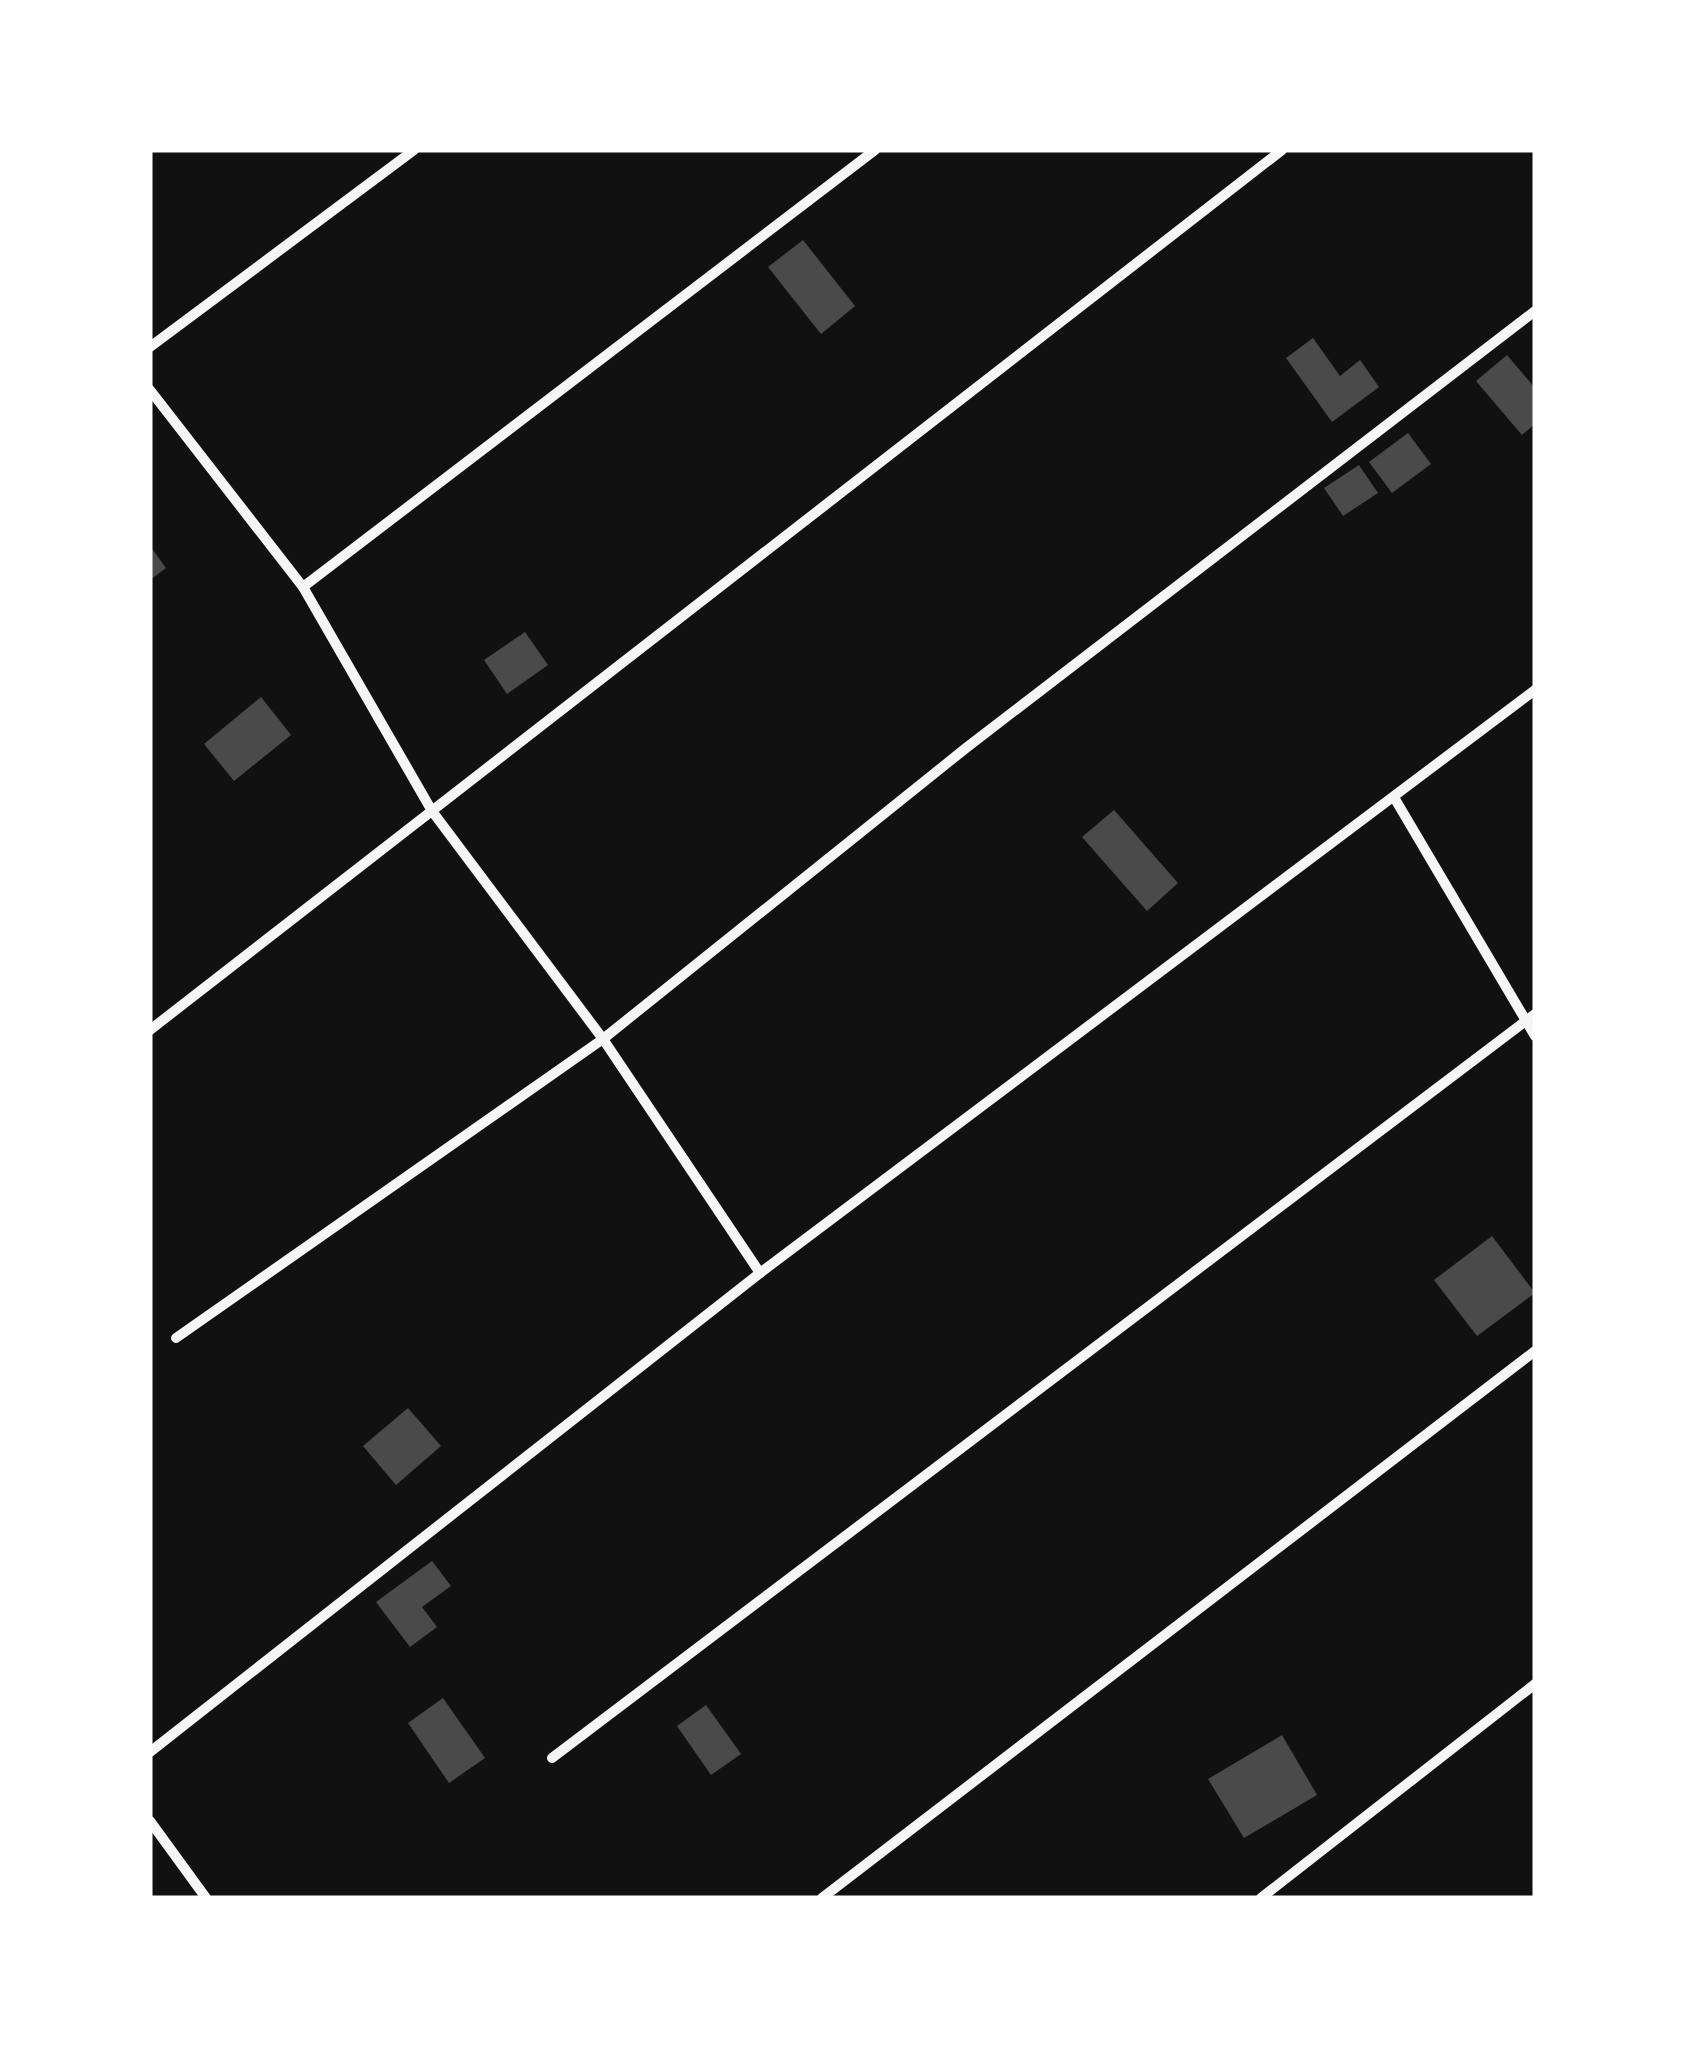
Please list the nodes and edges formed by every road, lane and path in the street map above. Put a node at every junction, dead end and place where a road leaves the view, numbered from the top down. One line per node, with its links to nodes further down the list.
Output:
1 (414, 150): 5 (street)
2 (875, 150): 7 (street)
3 (1282, 150): 10 (street)
4 (1535, 310): 14 (street)
5 (150, 347)
6 (150, 390): 7 (street)
7 (302, 587): 10 (street)
8 (1535, 690): 9 (street)
9 (1395, 798): 11 (street); 15 (street)
10 (432, 811): 12 (street); 14 (street)
11 (1530, 1017): 13 (street); 20 (street)
12 (150, 1030)
13 (1535, 1036)
14 (603, 1039): 15 (street); 16 (street)
15 (760, 1274): 19 (street)
16 (176, 1338)
17 (1535, 1351): 23 (street)
18 (1535, 1684): 24 (street)
19 (150, 1752)
20 (552, 1758)
21 (150, 1821): 22 (street)
22 (206, 1898)
23 (822, 1898)
24 (1261, 1898)

